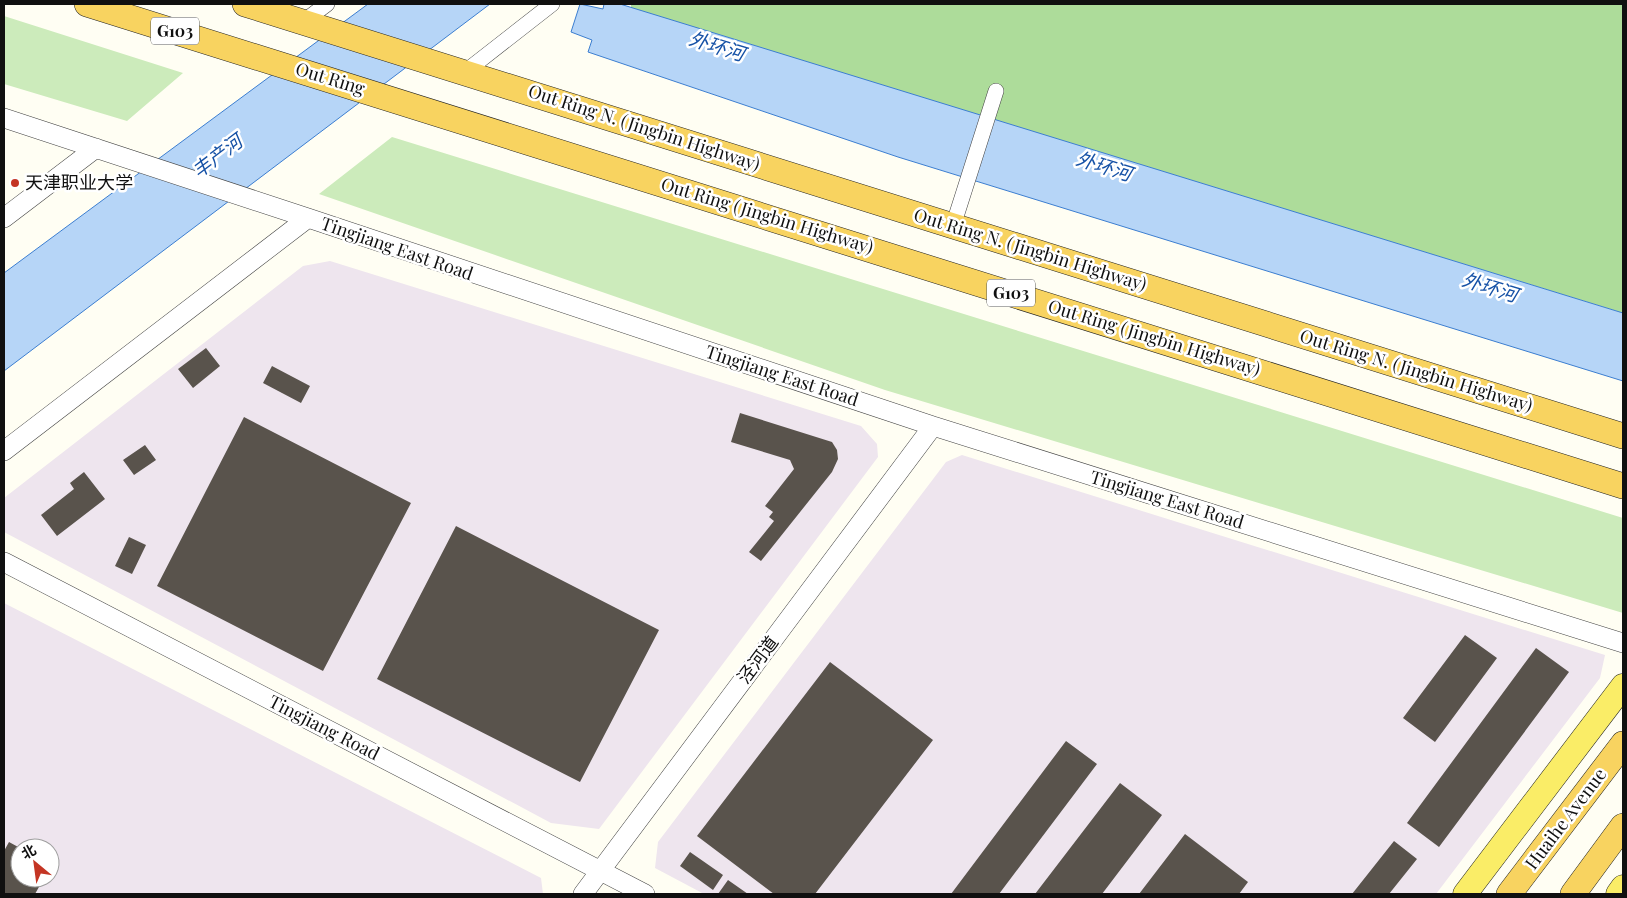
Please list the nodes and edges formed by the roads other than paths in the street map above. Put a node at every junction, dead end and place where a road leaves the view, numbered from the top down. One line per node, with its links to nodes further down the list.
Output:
1 (87, 4): 8 (highway, Out Ring / G103)
2 (245, 4): 5 (highway)
3 (327, 4): 5 (street)
4 (552, 4): 6 (street)
5 (307, 23): 6 (highway, Out Ring N. (Jingbin Highway))
6 (465, 72): 13 (highway, Out Ring N. (Jingbin Highway))
7 (996, 91): 13 (street)
8 (398, 100): 17 (highway, Out Ring (Jingbin Highway) / G103)
9 (4, 118): 10 (street)
10 (96, 148): 11 (street); 12 (street)
11 (4, 218)
12 (308, 218): 14 (street, Tingjiang East Road); 16 (street, Tingjiang East Road)
13 (953, 226): 15 (highway, Out Ring N. (Jingbin Highway))
14 (933, 426): 19 (street, Tingjiang East Road); 23 (street, 泾河道)
15 (1623, 436)
16 (4, 451)
17 (1623, 486)
18 (4, 562): 23 (street, Tingjiang Road)
19 (1623, 643)
20 (1623, 686): 27 (main road)
21 (1623, 744): 28 (highway, Huaihe Avenue)
22 (1623, 826): 29 (highway)
23 (601, 871): 25 (street, 泾河道); 26 (street, Tingjiang Road)
24 (1623, 887): 30 (main road)
25 (583, 894)
26 (645, 894)
27 (1465, 894)
28 (1509, 894)
29 (1573, 894)
30 (1618, 894)

